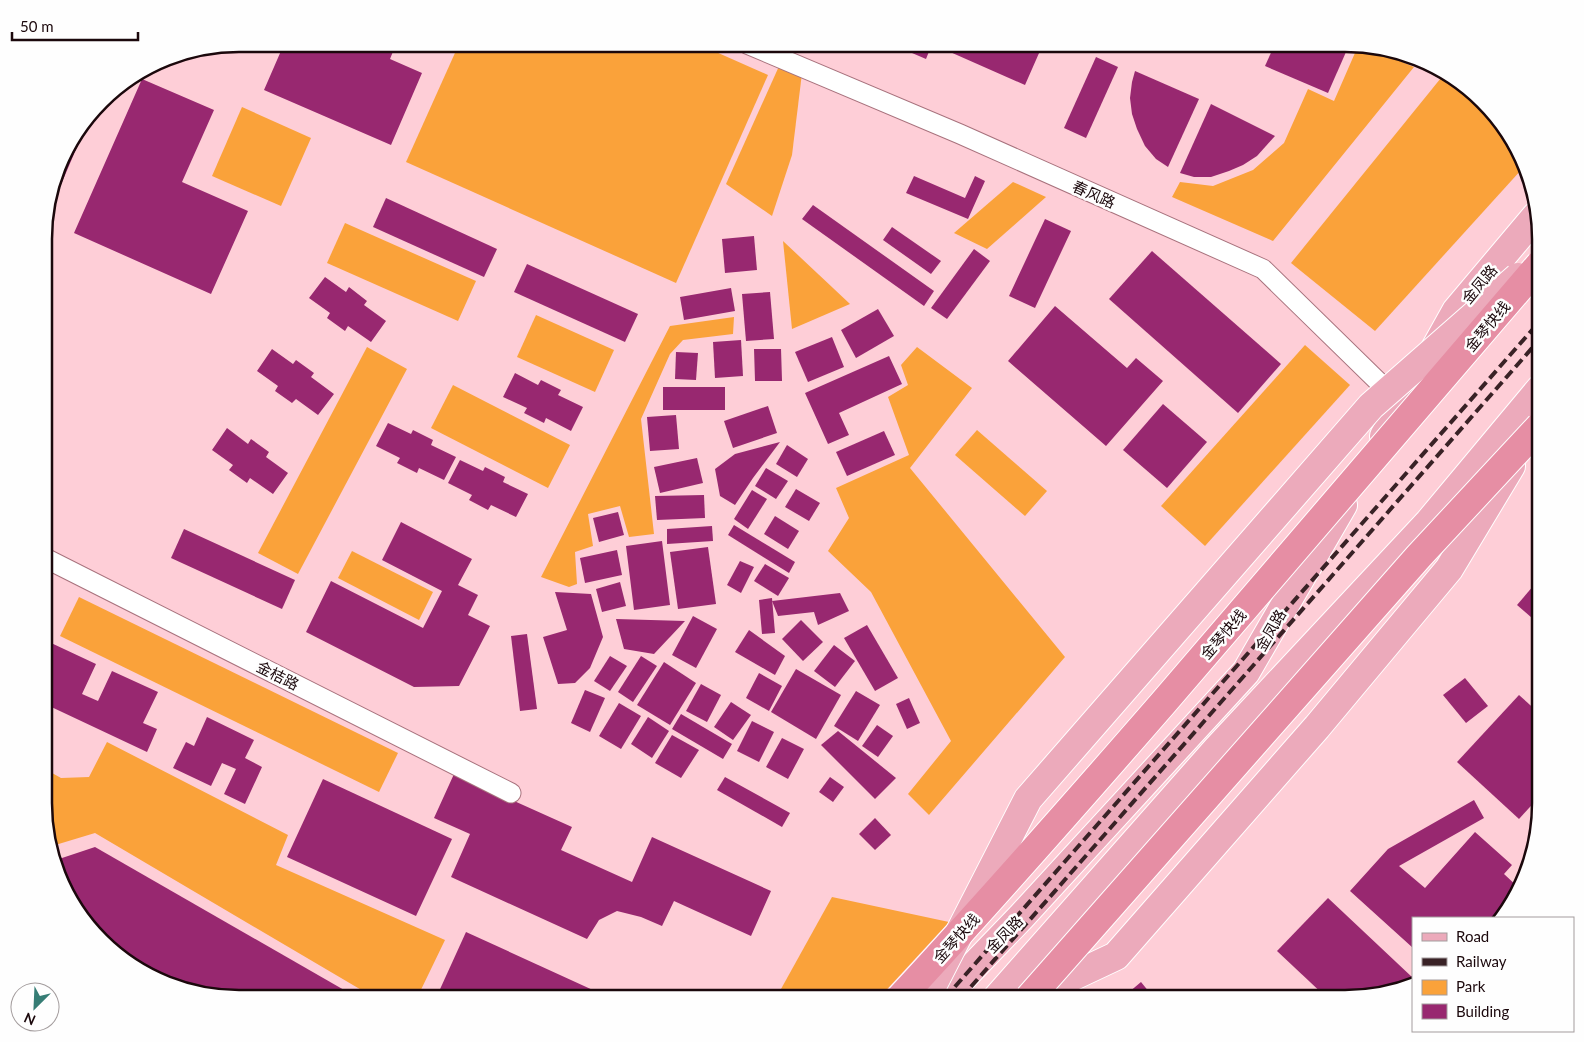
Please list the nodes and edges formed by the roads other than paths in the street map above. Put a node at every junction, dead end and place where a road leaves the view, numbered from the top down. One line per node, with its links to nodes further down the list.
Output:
1 (768, 53): 6 (street, 春风路)
2 (1531, 222): 6 (main road, 金凤路)
3 (1532, 265): 11 (main road, bridge)
4 (1532, 273): 10 (highway, 金琴快线, bridge)
5 (1532, 400): 13 (main road)
6 (1402, 404): 12 (main road, 金凤路)
7 (1532, 435): 14 (highway, bridge); 15 (main road, bridge)
8 (52, 562): 9 (street, 金桔路)
9 (511, 793)
10 (908, 990)
11 (930, 990)
12 (950, 990)
13 (1004, 990)
14 (1035, 990)
15 (1045, 990)

